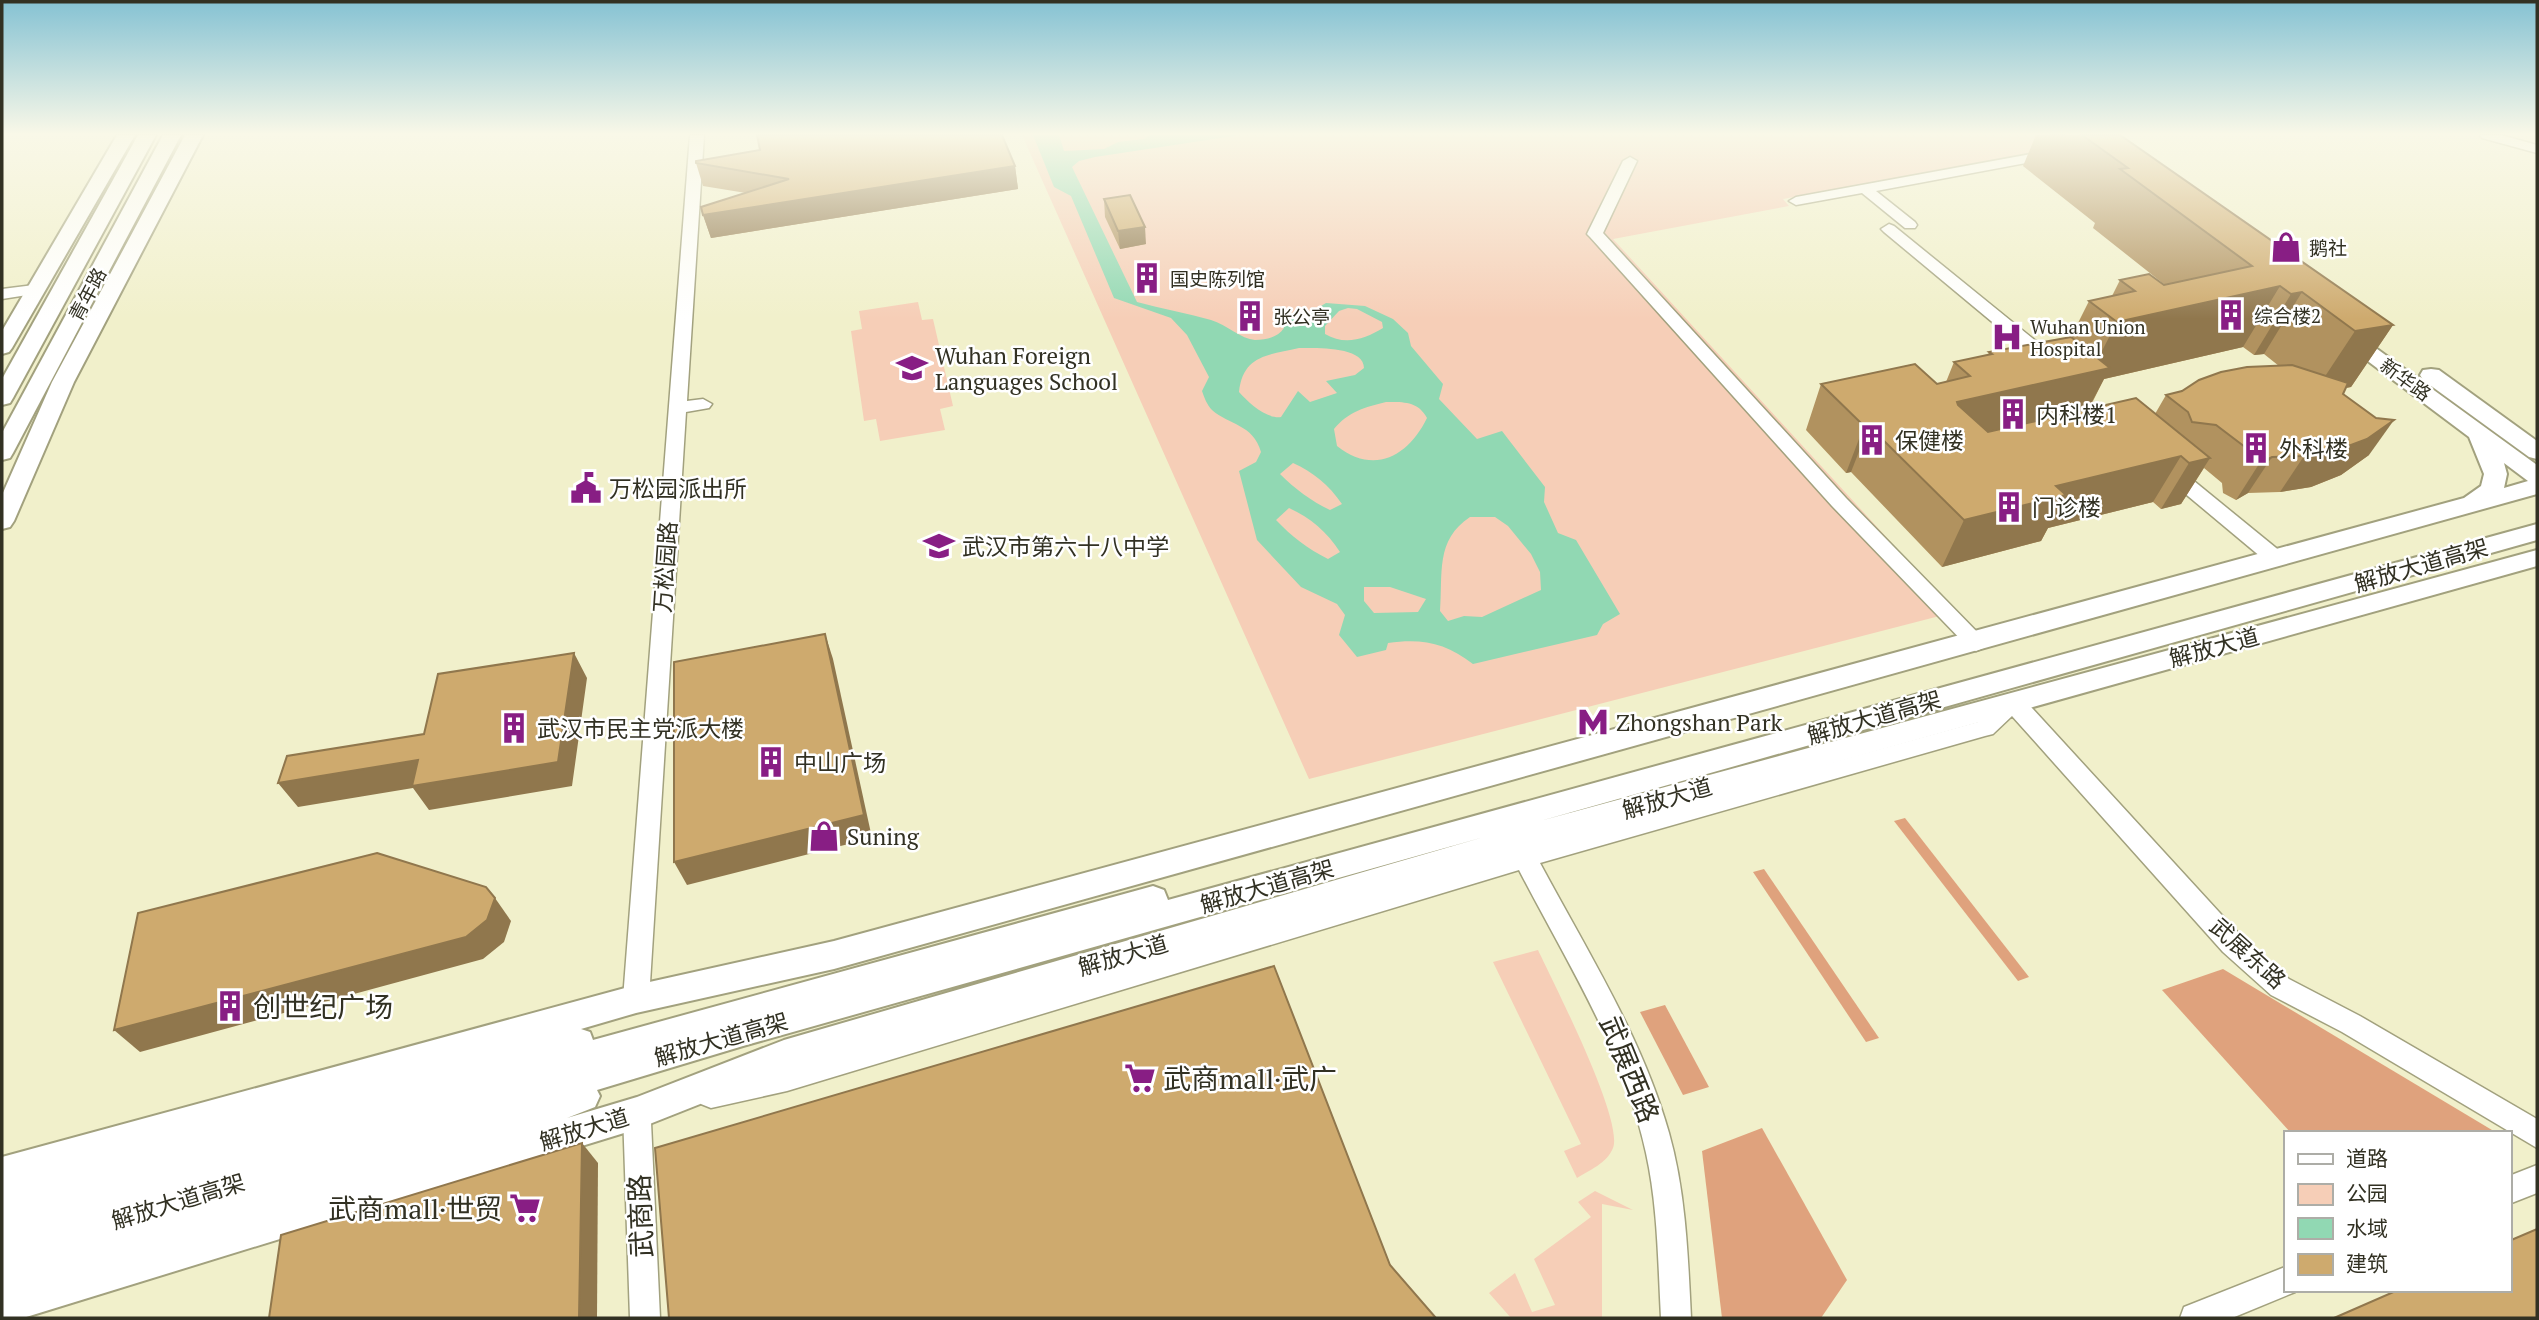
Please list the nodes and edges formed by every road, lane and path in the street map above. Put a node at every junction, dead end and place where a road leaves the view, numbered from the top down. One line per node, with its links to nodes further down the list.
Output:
1 (89, 197): 11 (main road)
2 (114, 197): 13 (main road, 青年路)
3 (139, 197): 22 (main road, 青年路)
4 (161, 197): 14 (main road)
5 (692, 197): 18 (street, 万松园路)
6 (1613, 197): 33 (street)
7 (1819, 197): 9 (street)
8 (1875, 197): 15 (street)
9 (1796, 201)
10 (2, 293): 11 (street)
11 (30, 297): 12 (main road); 13 (main road)
12 (2, 348)
13 (27, 353): 16 (main road, 青年路)
14 (69, 371): 22 (main road); 29 (main road)
15 (2057, 376)
16 (2, 398)
17 (703, 404): 18 (street)
18 (676, 408): 36 (street, 万松园路)
19 (2502, 426): 20 (main road, 新华路); 21 (main road); 23 (main road, 新华路)
20 (2472, 428): 25 (main road, 新华路); 27 (main road)
21 (2537, 440)
22 (3, 451)
23 (2537, 452)
24 (2159, 463): 31 (street)
25 (2537, 476)
26 (2537, 486): 27 (main road)
27 (2468, 505): 31 (main road)
28 (2537, 515): 37 (main road, 解放大道高架)
29 (2, 521)
30 (2537, 532): 37 (main road, 解放大道高架)
31 (2274, 557): 33 (main road)
32 (2537, 558): 34 (main road, 解放大道)
33 (1976, 643): 36 (main road)
34 (2013, 702): 35 (main road, 解放大道); 39 (street, 武展东路)
35 (1520, 849): 38 (main road, 解放大道); 50 (street, 武展西路)
36 (636, 999): 40 (main road)
37 (742, 1022): 43 (main road); 44 (main road, 解放大道高架); 45 (main road, 解放大道高架); 46 (main road)
38 (637, 1113): 48 (main road, 解放大道); 49 (street, 武商路)
39 (2537, 1135)
40 (2, 1174)
41 (2537, 1179): 42 (street)
42 (2511, 1189)
43 (2, 1205)
44 (2, 1229)
45 (2, 1253)
46 (2, 1281)
47 (2284, 1282): 51 (street)
48 (2, 1306)
49 (645, 1318)
50 (1676, 1318)
51 (2195, 1318)

